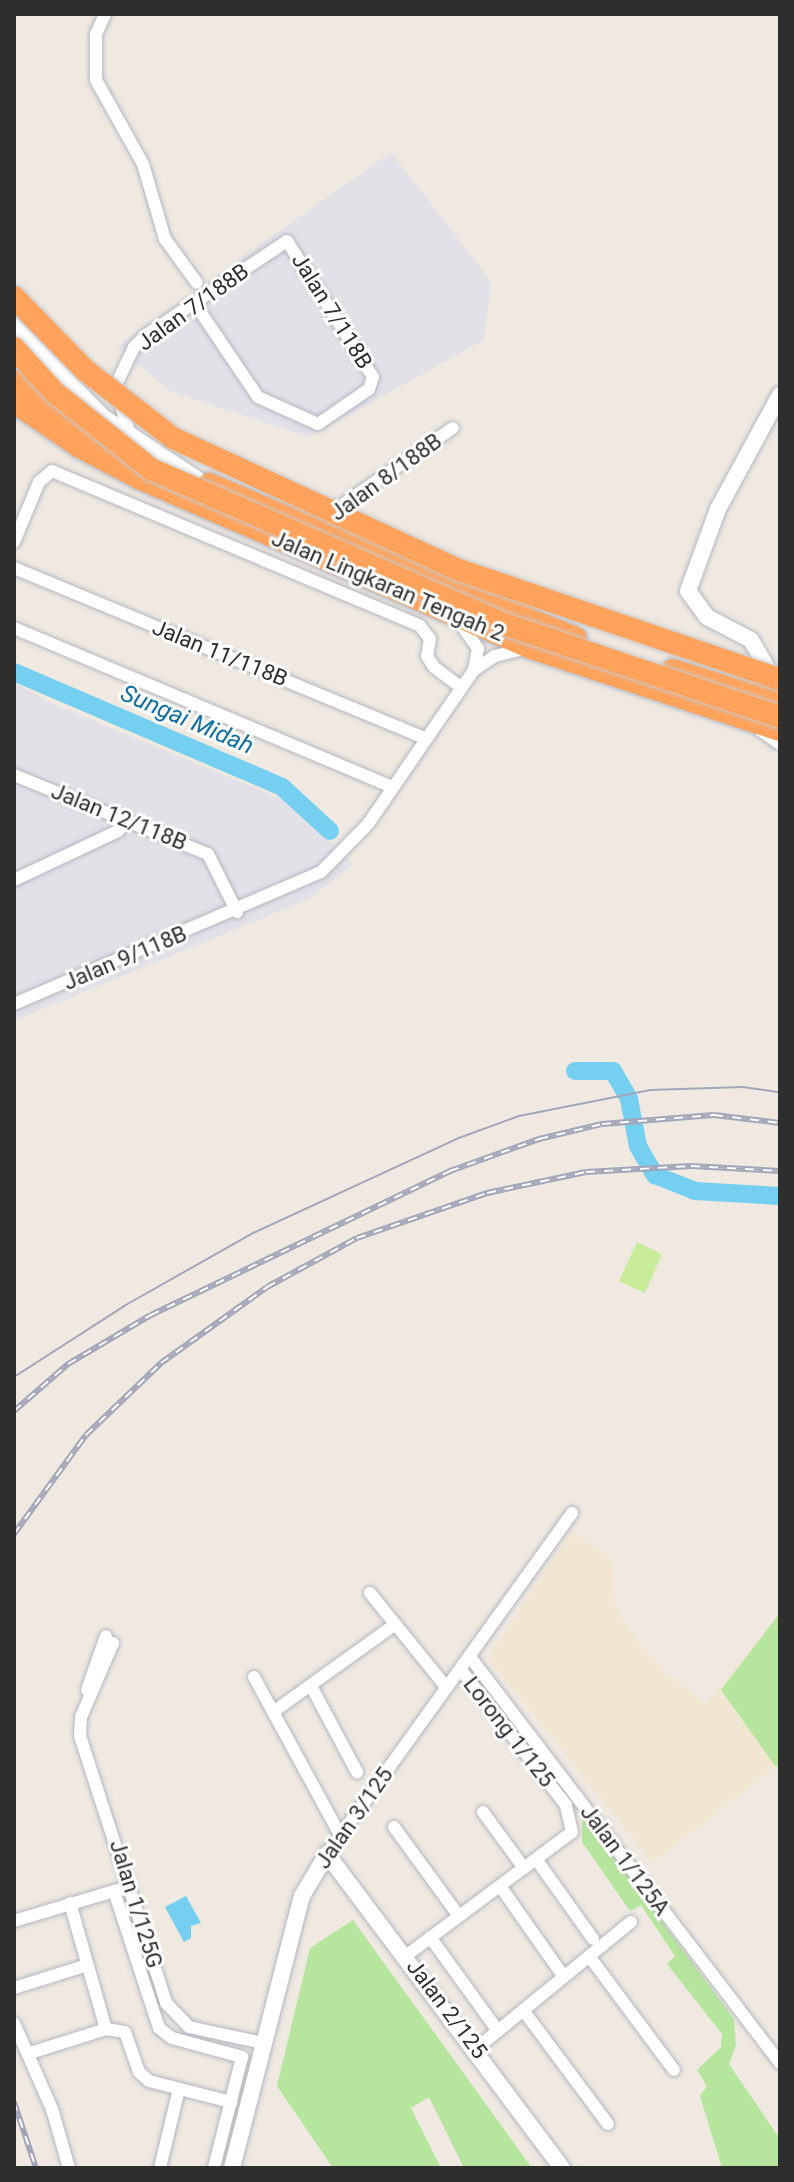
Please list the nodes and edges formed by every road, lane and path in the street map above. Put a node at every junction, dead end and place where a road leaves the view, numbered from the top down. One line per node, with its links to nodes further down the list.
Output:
1 (105, 14): 3 (street)
2 (287, 241): 5 (street, Jalan 7/188B); 5 (street, Jalan 7/118B)
3 (197, 283)
4 (14, 297): 25 (highway, bridge)
5 (195, 304): 9 (street, Jalan 7/188B)
6 (14, 326): 10 (street)
7 (14, 348): 30 (highway, bridge)
8 (14, 381): 17 (highway, Jalan Lingkaran Tengah 2)
9 (115, 387): 10 (street); 16 (street)
10 (74, 392): 16 (street)
11 (780, 395): 25 (street)
12 (14, 402): 14 (highway, Jalan Lingkaran Tengah 2)
13 (14, 421): 14 (highway)
14 (44, 425): 21 (highway, Jalan Lingkaran Tengah 2)
15 (453, 428): 18 (street, Jalan 8/188B)
16 (132, 437): 17 (street)
17 (197, 479): 18 (highway, Jalan Lingkaran Tengah 2)
18 (319, 527): 27 (highway, Jalan Lingkaran Tengah 2)
19 (14, 542): 26 (street)
20 (14, 568): 33 (street, Jalan 11/118B)
21 (454, 614): 23 (highway, Jalan Lingkaran Tengah 2); 24 (street)
22 (14, 628): 36 (street)
23 (532, 648): 24 (street); 31 (highway, Jalan Lingkaran Tengah 2)
24 (474, 670): 26 (street, Jalan 9/118B)
25 (772, 671): 27 (street); 28 (street)
26 (461, 687): 33 (street, Jalan 9/118B)
27 (727, 687): 29 (highway, Jalan Lingkaran Tengah 2)
28 (780, 688)
29 (780, 703)
30 (780, 717)
31 (751, 723): 32 (highway, Jalan Lingkaran Tengah 2); 34 (street)
32 (780, 730)
33 (425, 738): 36 (street, Jalan 9/118B)
34 (780, 744)
35 (14, 775): 37 (street, Jalan 12/118B)
36 (393, 787): 39 (street, Jalan 9/118B)
37 (127, 821): 38 (street); 39 (street, Jalan 12/118B)
38 (14, 880)
39 (237, 912): 40 (street, Jalan 9/118B)
40 (14, 1004)
41 (572, 1513): 45 (street, Jalan 3/125)
42 (370, 1593): 43 (street)
43 (394, 1625): 48 (street); 49 (street)
44 (108, 1643): 58 (street, Jalan 1/125G)
45 (470, 1657): 46 (street, Jalan 3/125); 79 (street, Jalan 1/125A)
46 (461, 1670): 49 (street, Jalan 3/125); 56 (street, Lorong 1/125)
47 (254, 1677): 50 (street)
48 (311, 1686): 50 (street); 51 (street)
49 (447, 1688): 54 (street, Jalan 3/125)
50 (273, 1712): 54 (street)
51 (357, 1772)
52 (483, 1812): 57 (street)
53 (394, 1827): 62 (street)
54 (340, 1835): 55 (street, Jalan 3/125)
55 (327, 1854): 67 (street, Jalan 2/125); 76 (street, Jalan 3/125)
56 (536, 1859): 57 (street); 66 (street)
57 (524, 1868): 59 (street)
58 (131, 1886): 60 (street); 76 (street, Jalan 1/125G)
59 (500, 1886): 62 (street); 70 (street)
60 (114, 1891): 61 (street); 82 (street)
61 (70, 1903): 63 (street); 69 (street)
62 (459, 1916): 65 (street)
63 (14, 1921)
64 (631, 1922): 68 (street)
65 (430, 1937): 67 (street); 75 (street)
66 (593, 1939)
67 (407, 1955): 77 (street, Jalan 2/125)
68 (589, 1956): 70 (street); 80 (street)
69 (88, 1965): 71 (street); 74 (street)
70 (564, 1977): 72 (street)
71 (14, 1988)
72 (523, 2010): 75 (street); 83 (street)
73 (14, 2023): 78 (street)
74 (106, 2029): 78 (street); 81 (street)
75 (498, 2031): 77 (street)
76 (263, 2043): 87 (street, Jalan 3/125)
77 (477, 2048): 88 (street, Jalan 2/125)
78 (30, 2053): 84 (street)
79 (780, 2063)
80 (674, 2070)
81 (179, 2089): 82 (street); 85 (street)
82 (231, 2102): 86 (street)
83 (608, 2124)
84 (69, 2168)
85 (160, 2168)
86 (214, 2168)
87 (232, 2168)
88 (562, 2168)

